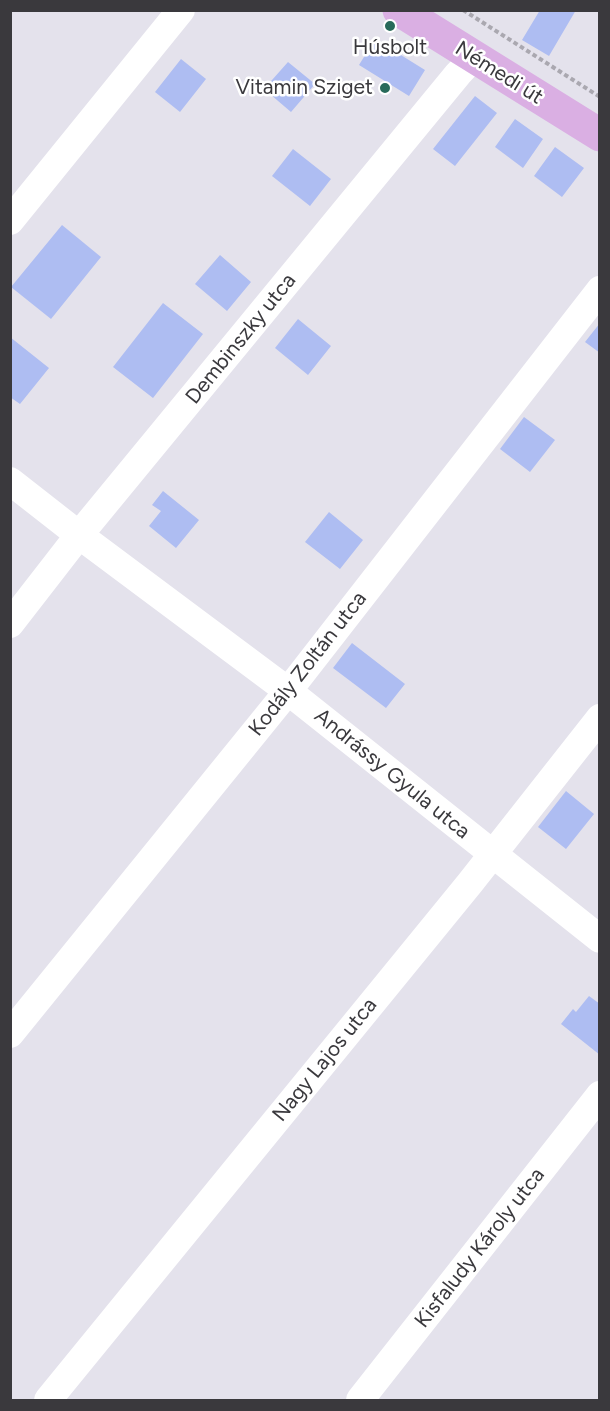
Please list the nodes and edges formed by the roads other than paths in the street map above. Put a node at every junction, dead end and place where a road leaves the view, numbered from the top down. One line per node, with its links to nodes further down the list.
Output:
1 (181, 10): 5 (street)
2 (399, 10): 3 (main road, Némedi út)
3 (474, 57): 4 (main road, Némedi út); 8 (street, Dembinszky utca)
4 (600, 135)
5 (10, 222)
6 (600, 290): 10 (street, Kodály Zoltán utca)
7 (10, 481): 8 (street, Andrássy Gyula utca)
8 (79, 536): 9 (street, Dembinszky utca); 10 (street, Andrássy Gyula utca)
9 (10, 624)
10 (288, 691): 12 (street, Andrássy Gyula utca); 14 (street, Kodály Zoltán utca)
11 (600, 718): 12 (street, Nagy Lajos utca)
12 (493, 854): 13 (street, Andrássy Gyula utca); 16 (street, Nagy Lajos utca)
13 (600, 939)
14 (10, 1034)
15 (600, 1095): 17 (street, Kisfaludy Károly utca)
16 (48, 1401)
17 (360, 1401)

